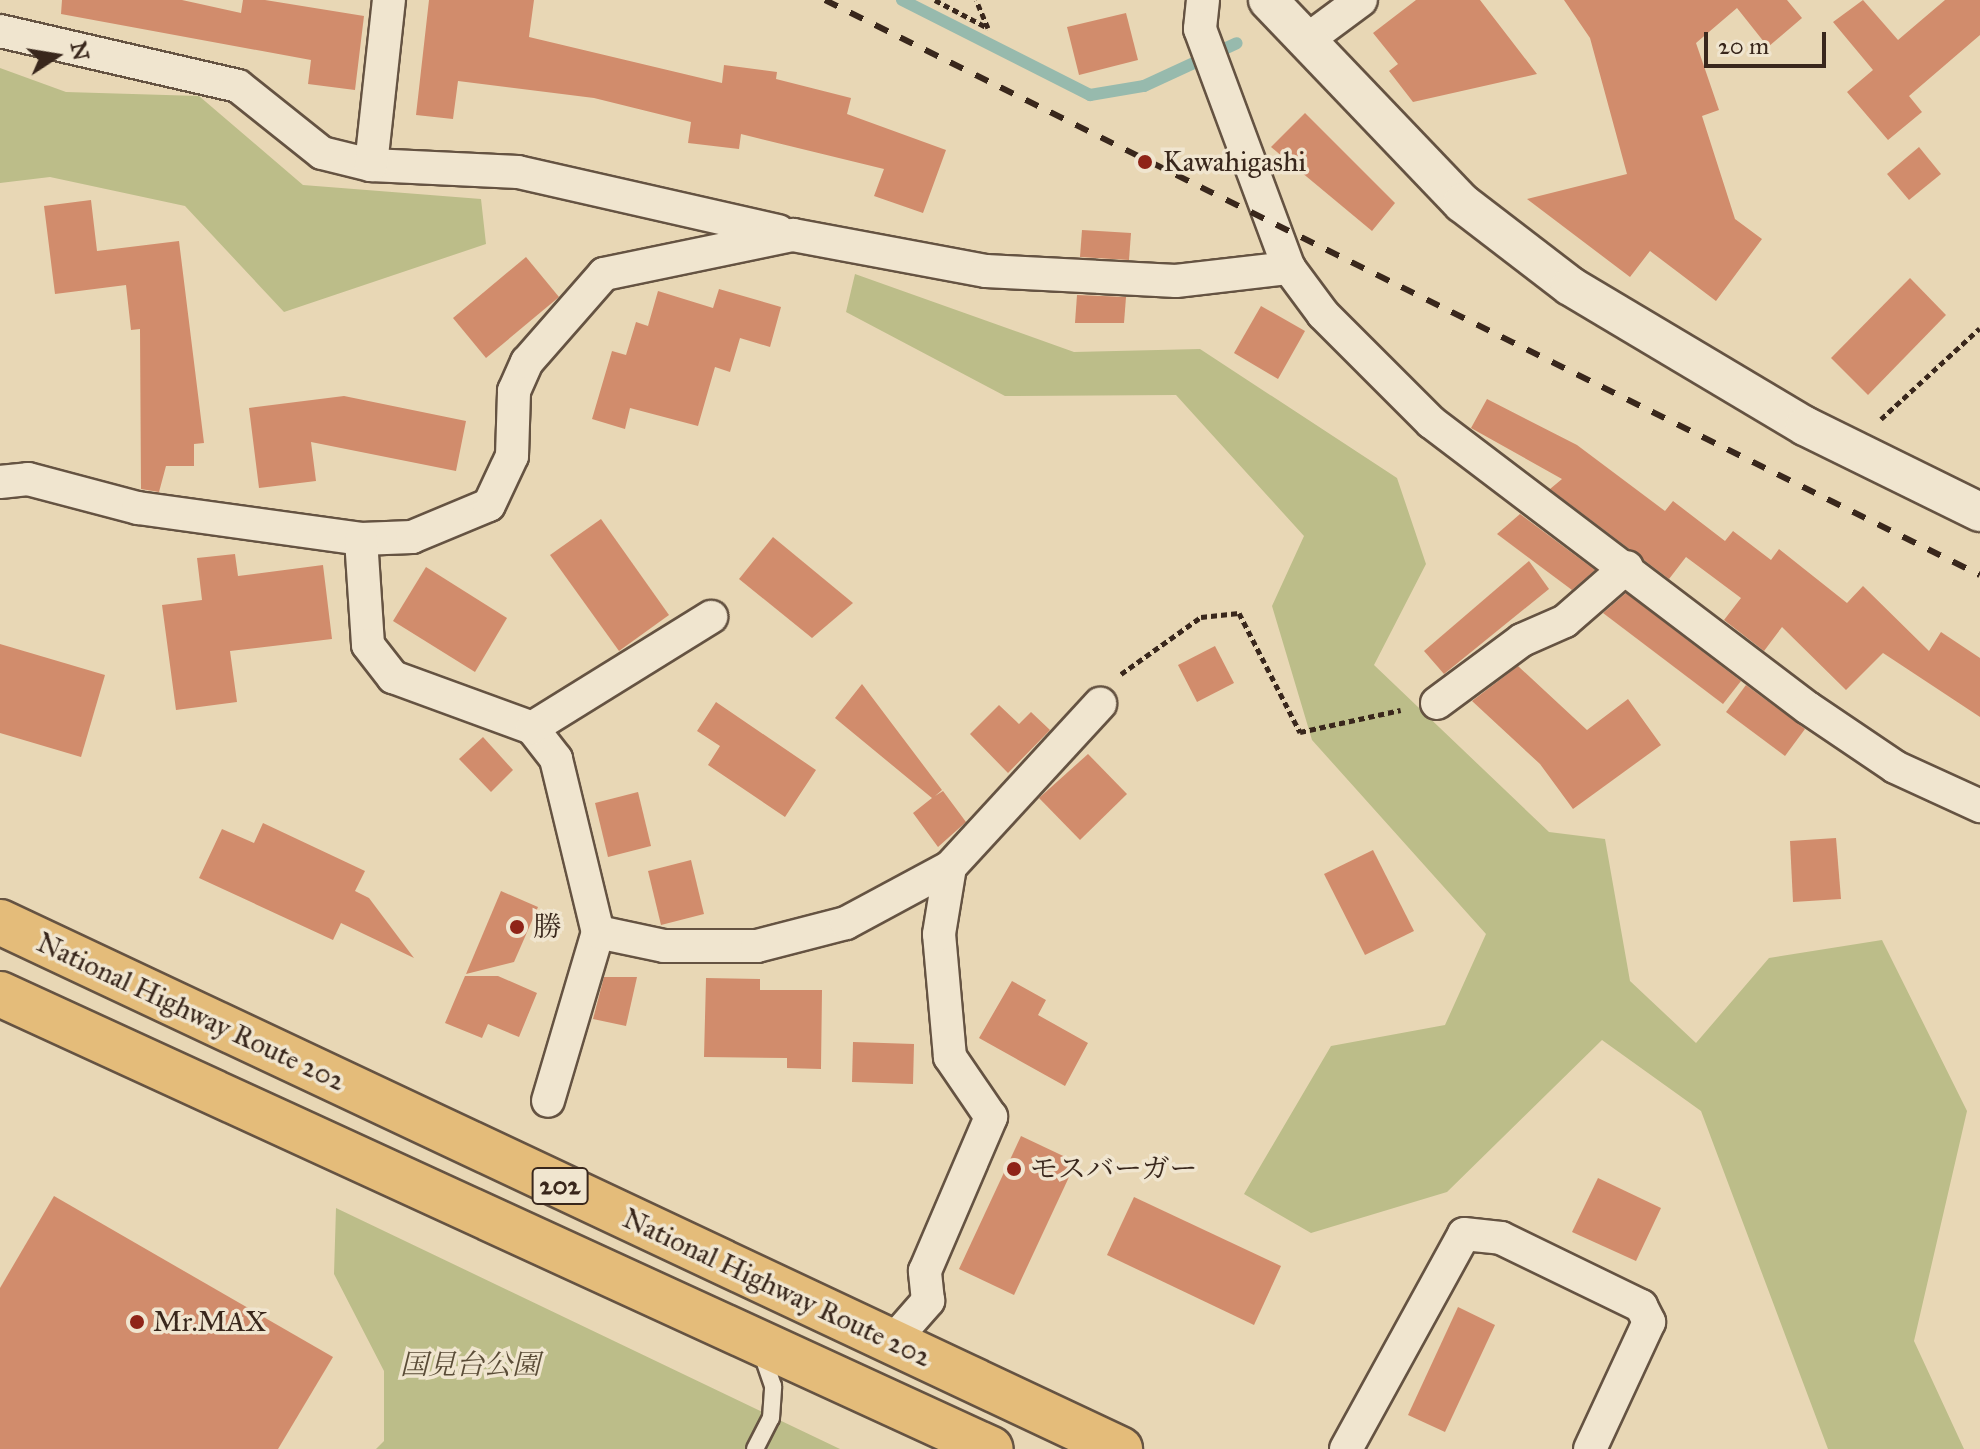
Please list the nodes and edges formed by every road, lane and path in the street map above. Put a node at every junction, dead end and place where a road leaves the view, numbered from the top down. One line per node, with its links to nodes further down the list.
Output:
1 (389, 0): 9 (street)
2 (935, 0): 3 (path)
3 (976, 0)
4 (1268, 0): 8 (street)
5 (1361, 0): 8 (street)
6 (1201, 15): 11 (street)
7 (0, 31): 9 (street)
8 (1307, 40): 13 (street)
9 (371, 165): 10 (street)
10 (793, 235): 11 (street); 16 (street)
11 (1289, 268): 17 (street)
12 (1980, 328): 13 (path)
13 (1805, 426): 15 (street)
14 (0, 482): 16 (street)
15 (1980, 512)
16 (361, 539): 21 (street)
17 (1627, 567): 19 (street); 22 (street)
18 (711, 617): 21 (street)
19 (1437, 703): 20 (path)
20 (1100, 704): 23 (street)
21 (532, 728): 25 (street)
22 (1980, 806)
23 (950, 867): 25 (street); 29 (street)
24 (0, 922): 29 (highway, National Highway Route 202 / 202)
25 (598, 932): 27 (street)
26 (0, 994): 28 (highway, National Highway Route 202 / 202)
27 (548, 1101)
28 (756, 1339): 30 (lane); 31 (highway, National Highway Route 202 / 202)
29 (892, 1342): 32 (highway, National Highway Route 202 / 202)
30 (755, 1449)
31 (991, 1449)
32 (1120, 1449)
33 (1346, 1449): 34 (street)
34 (1590, 1449)

